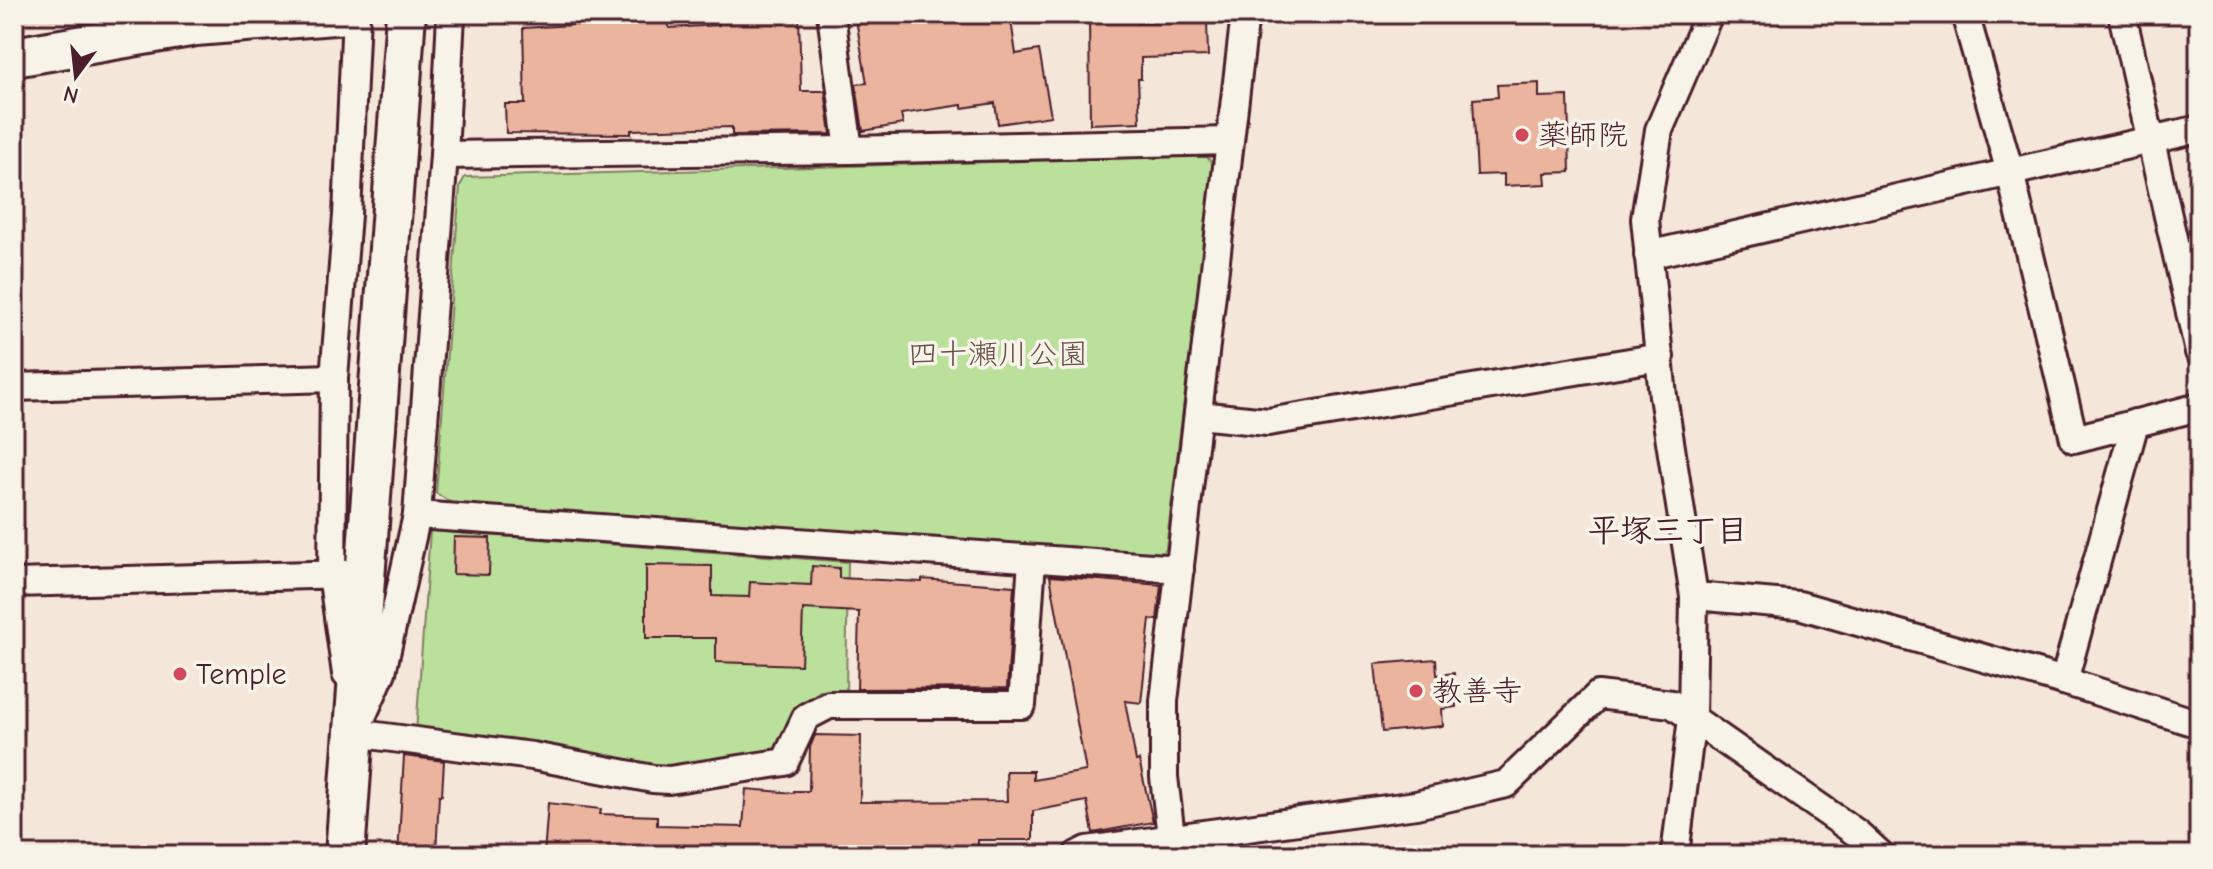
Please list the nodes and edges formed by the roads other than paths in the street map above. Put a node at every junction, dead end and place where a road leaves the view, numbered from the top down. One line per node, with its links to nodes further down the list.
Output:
1 (346, 14): 10 (street)
2 (356, 14): 20 (street)
3 (406, 14): 28 (street)
4 (451, 14): 15 (street)
5 (831, 14): 14 (street)
6 (1245, 14): 13 (street)
7 (1709, 14): 17 (street)
8 (1965, 14): 16 (street)
9 (2122, 14): 12 (street)
10 (14, 57)
11 (2199, 129): 12 (street)
12 (2151, 140): 16 (street); 18 (street)
13 (1229, 141): 14 (street); 23 (street)
14 (849, 150): 15 (street)
15 (444, 155): 25 (street)
16 (2010, 172): 17 (street); 24 (street)
17 (1648, 255): 19 (street)
18 (2199, 352)
19 (1660, 357): 23 (street); 30 (street)
20 (334, 378): 21 (street); 28 (street)
21 (14, 387)
22 (2199, 407): 24 (street)
23 (1198, 415): 27 (street)
24 (2135, 423): 31 (street)
25 (417, 515): 26 (street); 34 (street)
26 (1032, 560): 27 (street); 34 (street)
27 (1180, 569): 35 (street)
28 (349, 574): 29 (street); 34 (street)
29 (14, 583)
30 (1694, 596): 31 (street); 32 (street)
31 (2064, 681): 33 (street)
32 (1692, 718): 35 (street); 38 (street); 39 (street)
33 (2199, 724)
34 (354, 733): 36 (street)
35 (1172, 846): 37 (street)
36 (345, 855)
37 (1077, 855)
38 (1675, 855)
39 (1881, 855)

